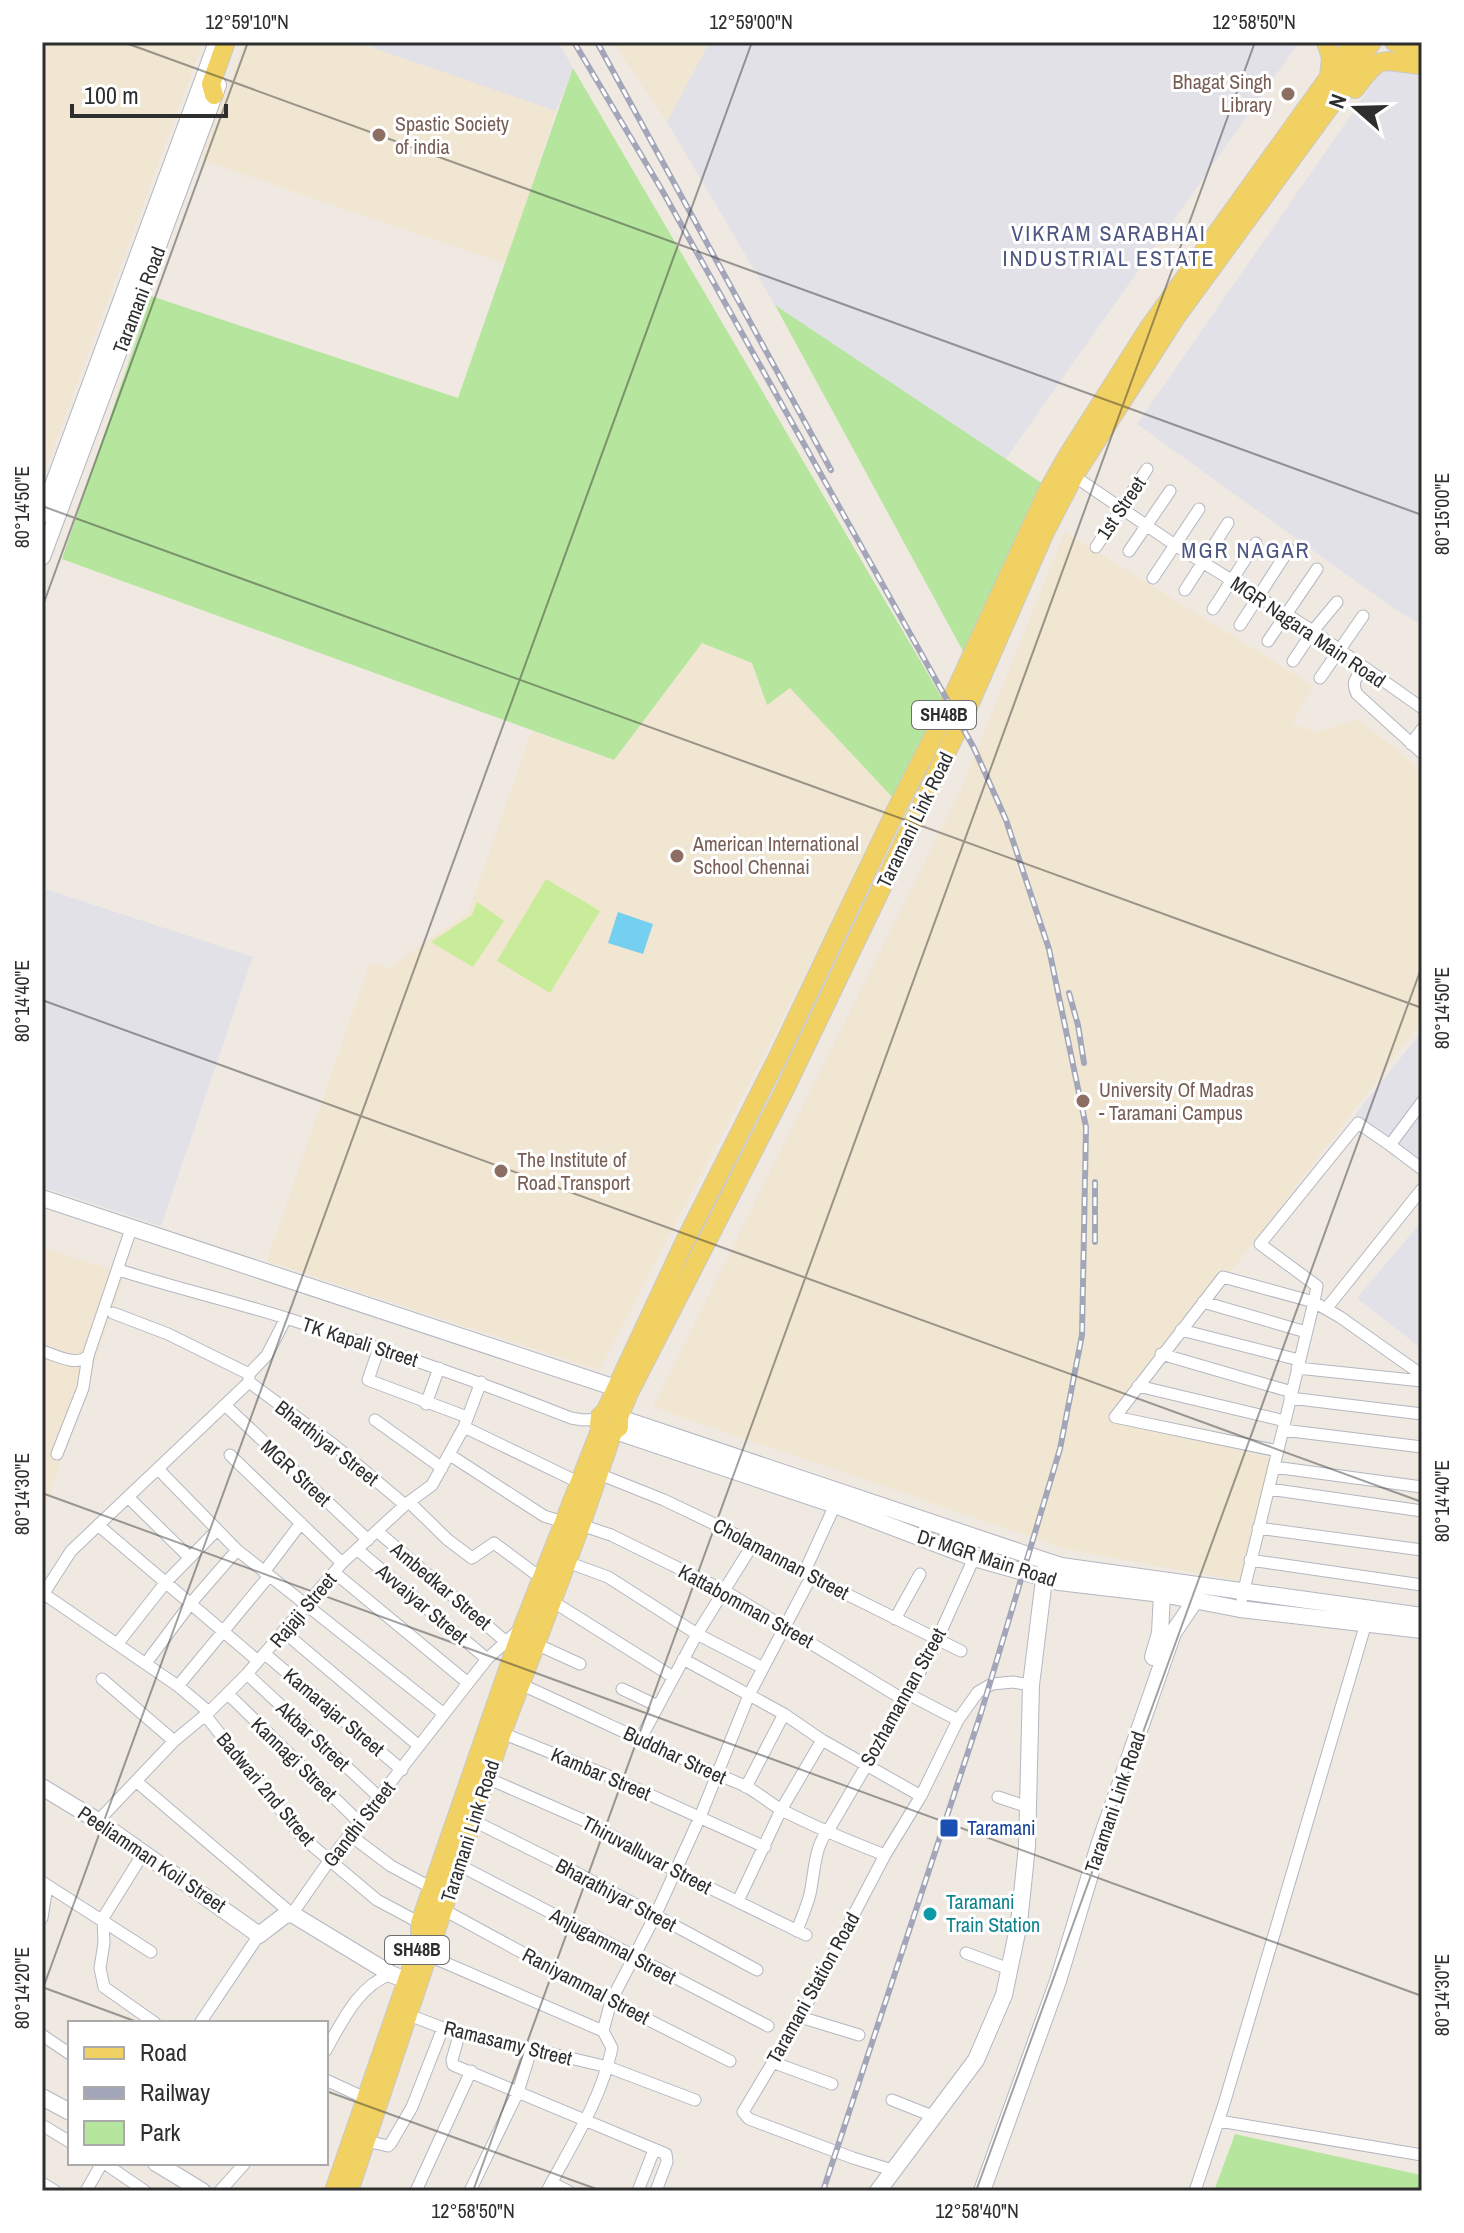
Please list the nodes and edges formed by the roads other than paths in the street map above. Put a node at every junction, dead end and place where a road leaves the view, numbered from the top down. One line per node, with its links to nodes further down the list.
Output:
1 (217, 42): 18 (street, Taramani Road)
2 (226, 42): 11 (main road)
3 (233, 42): 11 (street, Taramani Road)
4 (1326, 42): 10 (main road)
5 (1354, 42): 10 (main road, Taramani Link Road / SH48B)
6 (1372, 42): 12 (main road, Taramani Link Road / SH48B)
7 (1394, 42): 8 (main road)
8 (1422, 54)
9 (1422, 65): 12 (main road, SH48B)
10 (1329, 77): 72 (main road, Taramani Link Road / SH48B)
11 (214, 95): 26 (street, Taramani Road)
12 (1336, 98): 14 (main road, Taramani Link Road / SH48B)
13 (1147, 469): 16 (street, 1st Street)
14 (1074, 476): 16 (street, MGR Nagara Main Road); 72 (main road, Taramani Link Road / SH48B)
15 (1170, 491): 20 (street)
16 (1121, 509): 20 (street, MGR Nagara Main Road); 23 (street, 1st Street)
17 (1199, 509): 22 (street)
18 (42, 515)
19 (1228, 523): 27 (street)
20 (1147, 525): 22 (street, MGR Nagara Main Road); 25 (street)
21 (1256, 543): 30 (street)
22 (1175, 545): 27 (street, MGR Nagara Main Road); 29 (street)
23 (1096, 547)
24 (1289, 549): 32 (street)
25 (1129, 551)
26 (42, 557)
27 (1202, 561): 30 (street, MGR Nagara Main Road); 31 (street)
28 (1317, 569): 35 (street)
29 (1153, 578)
30 (1232, 580): 32 (street, MGR Nagara Main Road); 34 (street)
31 (1185, 590)
32 (1259, 597): 35 (street, MGR Nagara Main Road); 37 (street)
33 (1337, 602): 38 (street)
34 (1213, 609)
35 (1286, 614): 38 (street, MGR Nagara Main Road); 39 (street)
36 (1363, 616): 40 (street)
37 (1240, 625)
38 (1313, 631): 40 (street, MGR Nagara Main Road); 41 (street)
39 (1268, 641)
40 (1339, 651): 42 (street, MGR Nagara Main Road); 43 (street)
41 (1293, 661)
42 (1363, 669): 44 (street, MGR Nagara Main Road); 46 (street)
43 (1320, 678)
44 (1422, 708)
45 (1422, 729): 46 (street)
46 (1411, 744): 47 (street)
47 (1422, 753)
48 (1422, 1102): 49 (street)
49 (1390, 1145): 50 (street); 56 (street)
50 (1422, 1169)
51 (1422, 1189): 57 (street)
52 (42, 1198): 53 (street)
53 (131, 1229): 54 (street); 72 (street)
54 (119, 1270): 59 (street, TK Kapali Street); 65 (street)
55 (1203, 1302): 56 (street); 60 (street); 61 (street)
56 (1314, 1302): 57 (street); 61 (street)
57 (1326, 1309): 69 (street)
58 (113, 1313): 68 (street, Bharthiyar Street)
59 (286, 1318): 62 (street, TK Kapali Street); 68 (street)
60 (1181, 1330): 64 (street); 66 (street)
61 (1306, 1332): 66 (street)
62 (379, 1348): 67 (street, TK Kapali Street); 74 (street)
63 (42, 1351): 65 (street)
64 (1161, 1354): 71 (street); 73 (street)
65 (88, 1356): 83 (street)
66 (1298, 1364): 69 (street); 73 (street)
67 (439, 1368): 70 (street, TK Kapali Street); 74 (street)
68 (249, 1378): 75 (street); 94 (street, Bharthiyar Street)
69 (1422, 1378)
70 (481, 1382): 78 (street, Rajaji Street); 79 (street, TK Kapali Street)
71 (1138, 1386): 80 (street); 82 (street)
72 (622, 1390): 79 (main road, Taramani Link Road / SH48B)
73 (1291, 1395): 76 (street); 80 (street)
74 (426, 1404): 78 (street)
75 (225, 1405): 88 (street); 102 (street, MGR Street)
76 (1422, 1414)
77 (375, 1420): 87 (street)
78 (465, 1422): 85 (street, Rajaji Street); 90 (street)
79 (610, 1422): 89 (main road, Taramani Link Road); 90 (main road, Taramani Link Road); 95 (street, Dr MGR Main Road); 112 (street, Dr MGR Main Road)
80 (1284, 1426): 81 (street); 82 (street)
81 (1422, 1447)
82 (1278, 1451): 86 (street)
83 (57, 1454)
84 (230, 1455): 97 (street)
85 (450, 1455): 87 (street, Rajaji Street); 98 (street, Kattabomman Street)
86 (1274, 1467): 91 (street); 92 (street)
87 (442, 1468): 94 (street, Rajaji Street)
88 (158, 1469): 93 (street); 101 (street)
89 (599, 1474): 98 (main road, Taramani Link Road / SH48B); 103 (street, Cholamannan Street)
90 (578, 1482): 98 (main road, Taramani Link Road / SH48B)
91 (1422, 1487)
92 (1269, 1489): 96 (street); 100 (street)
93 (128, 1497): 99 (street); 107 (street)
94 (407, 1504): 102 (street, Rajaji Street); 116 (street, Bharthiyar Street)
95 (835, 1505): 108 (street, Dr MGR Main Road); 114 (street)
96 (1422, 1511)
97 (301, 1523): 111 (street); 113 (street)
98 (572, 1524): 110 (main road, Taramani Link Road / SH48B); 116 (main road, Taramani Link Road / SH48B); 119 (street, Kattabomman Street)
99 (98, 1525): 117 (street, Kamarajar Street); 122 (street)
100 (1258, 1528): 106 (street); 109 (street)
101 (216, 1531): 104 (street); 107 (street)
102 (372, 1535): 105 (street, Rajaji Street); 138 (street, Ambedkar Street)
103 (753, 1544): 114 (street, Cholamannan Street); 119 (street)
104 (237, 1550): 113 (street); 125 (street)
105 (358, 1550): 111 (street, Rajaji Street); 143 (street, Avvaiyar Street)
106 (1422, 1550)
107 (189, 1557): 117 (street)
108 (974, 1558): 112 (street, Dr MGR Main Road); 137 (street, Sozhamannan Street)
109 (1250, 1560): 118 (street); 120 (street)
110 (567, 1562): 124 (main road, Taramani Link Road / SH48B); 136 (street)
111 (338, 1568): 126 (street, Rajaji Street); 151 (street)
112 (1045, 1570): 120 (street, Dr MGR Main Road); 121 (street, Dr MGR Main Road); 153 (street)
113 (267, 1574): 126 (street); 134 (street)
114 (808, 1574): 129 (street, Cholamannan Street); 132 (street)
115 (920, 1574): 129 (street)
116 (541, 1578): 131 (main road, Taramani Link Road / SH48B)
117 (166, 1582): 125 (street, Kamarajar Street); 139 (street)
118 (1422, 1585)
119 (725, 1591): 132 (street, Kattabomman Street); 136 (street)
120 (1243, 1592): 127 (street); 128 (street, Dr MGR Main Road)
121 (1162, 1594): 123 (street, Dr MGR Main Road); 265 (street, Taramani Link Road)
122 (43, 1595): 139 (street, Badwari 2nd Street)
123 (1196, 1599): 127 (street, Dr MGR Main Road); 266 (street, Taramani Link Road)
124 (552, 1601): 140 (main road, Taramani Link Road / SH48B); 149 (street)
125 (191, 1603): 134 (street, Kamarajar Street); 145 (street)
126 (305, 1605): 135 (street, Rajaji Street); 161 (street)
127 (1240, 1609): 130 (street, Dr MGR Main Road)
128 (1422, 1616)
129 (895, 1619): 137 (street, Cholamannan Street)
130 (1366, 1623): 133 (street, Dr MGR Main Road); 239 (street)
131 (523, 1626): 138 (street, Gandhi Street); 194 (main road, Taramani Link Road / SH48B)
132 (786, 1626): 147 (street); 158 (street, Kattabomman Street)
133 (1422, 1630)
134 (222, 1631): 142 (street, Kamarajar Street); 154 (street)
135 (284, 1632): 142 (street, Rajaji Street); 168 (street)
136 (697, 1634): 144 (street); 147 (street)
137 (937, 1640): 141 (street, Cholamannan Street); 158 (street, Sozhamannan Street)
138 (505, 1641): 143 (street, Gandhi Street)
139 (118, 1643): 145 (street, Badwari 2nd Street)
140 (536, 1644): 146 (street); 152 (main road, Taramani Link Road / SH48B)
141 (961, 1651)
142 (262, 1658): 148 (street, Rajaji Street); 170 (street, Kamarajar Street)
143 (487, 1659): 151 (street, Gandhi Street)
144 (683, 1659): 149 (street); 157 (street)
145 (146, 1663): 154 (street, Badwari 2nd Street)
146 (580, 1664)
147 (763, 1668): 157 (street)
148 (247, 1674): 156 (street, Rajaji Street); 177 (street, Akbar Street)
149 (673, 1677): 159 (street)
150 (102, 1679): 167 (street)
151 (468, 1683): 161 (street, Gandhi Street)
152 (520, 1684): 164 (main road, Taramani Link Road / SH48B); 165 (street, Buddhar Street)
153 (1031, 1685): 163 (street, Taramani Station Road); 179 (street)
154 (178, 1686): 160 (street, Badwari 2nd Street)
155 (622, 1689): 159 (street)
156 (228, 1694): 160 (street, Rajaji Street); 184 (street, Kannagi Street)
157 (749, 1695): 162 (street); 171 (street)
158 (906, 1697): 163 (street, Kattabomman Street); 169 (street, Sozhamannan Street)
159 (658, 1706): 165 (street)
160 (207, 1714): 167 (street, Rajaji Street); 190 (street, Badwari 2nd Street)
161 (444, 1714): 168 (street, Gandhi Street)
162 (784, 1714): 166 (street); 175 (street)
163 (958, 1720): 176 (street, Taramani Station Road)
164 (502, 1733): 172 (main road, Taramani Link Road / SH48B); 181 (street, Kambar Street)
165 (641, 1738): 171 (street, Buddhar Street)
166 (822, 1740): 169 (street); 180 (street)
167 (174, 1741): 173 (street, Rajaji Street)
168 (419, 1746): 170 (street, Gandhi Street)
169 (864, 1765): 176 (street); 185 (street, Sozhamannan Street)
170 (402, 1770): 177 (street, Gandhi Street)
171 (716, 1776): 175 (street, Buddhar Street); 181 (street)
172 (487, 1778): 183 (main road, Taramani Link Road / SH48B); 192 (street, Thiruvalluvar Street)
173 (137, 1782): 182 (street, Rajaji Street); 197 (street)
174 (42, 1787): 182 (street, Peeliamman Koil Street)
175 (746, 1787): 180 (street, Buddhar Street)
176 (921, 1796): 189 (street, Taramani Station Road)
177 (379, 1797): 184 (street, Gandhi Street)
178 (998, 1797): 179 (street)
179 (1028, 1807): 208 (street)
180 (781, 1810): 185 (street, Buddhar Street); 187 (street)
181 (700, 1817): 187 (street, Kambar Street); 192 (street)
182 (98, 1821): 188 (street, Peeliamman Koil Street)
183 (474, 1821): 191 (main road, Taramani Link Road / SH48B); 198 (street, Bharathiyar Street)
184 (360, 1823): 186 (street, Gandhi Street)
185 (826, 1832): 189 (street, Buddhar Street); 202 (street, Sozhamannan Street)
186 (350, 1835): 190 (street, Gandhi Street); 194 (street)
187 (765, 1847): 195 (street)
188 (144, 1852): 200 (street); 203 (street, Peeliamman Koil Street)
189 (885, 1855): 213 (street, Taramani Station Road)
190 (329, 1861): 197 (street, Gandhi Street); 201 (street, Badwari 2nd Street)
191 (459, 1865): 196 (main road, Taramani Link Road / SH48B); 207 (street, Anjugammal Street)
192 (675, 1871): 195 (street, Thiruvalluvar Street); 198 (street)
193 (45, 1884): 199 (street); 200 (street)
194 (432, 1888): 201 (main road, Taramani Link Road / SH48B)
195 (738, 1901): 202 (street, Thiruvalluvar Street)
196 (444, 1910): 206 (main road, Taramani Link Road / SH48B); 211 (street, Raniyammal Street)
197 (292, 1914): 203 (street, Gandhi Street); 210 (street)
198 (655, 1916): 207 (street); 209 (street, Bharathiyar Street)
199 (42, 1918)
200 (103, 1918): 204 (street); 214 (street)
201 (420, 1923): 210 (main road, Taramani Link Road / SH48B)
202 (801, 1933)
203 (259, 1935): 215 (street, Gandhi Street)
204 (151, 1952)
205 (966, 1953): 208 (street)
206 (427, 1955): 210 (main road, Taramani Link Road / SH48B); 218 (street)
207 (634, 1957): 211 (street); 216 (street, Anjugammal Street)
208 (1009, 1969): 237 (street)
209 (757, 1970)
210 (405, 1980): 212 (main road, Taramani Link Road / SH48B); 222 (street); 233 (main road, Taramani Link Road / SH48B)
211 (611, 2001): 218 (street); 225 (street, Raniyammal Street)
212 (409, 2015): 217 (street, Ramasamy Street); 242 (main road, Taramani Link Road / SH48B)
213 (800, 2017): 221 (street); 226 (street, Taramani Station Road)
214 (152, 2021)
215 (201, 2021)
216 (768, 2026)
217 (443, 2028): 219 (street, Ramasamy Street); 242 (street)
218 (603, 2031): 227 (street)
219 (460, 2032): 223 (street, Ramasamy Street); 228 (street)
220 (42, 2035): 224 (street)
221 (859, 2035)
222 (328, 2046)
223 (531, 2050): 227 (street, Ramasamy Street); 231 (street)
224 (68, 2053)
225 (730, 2061)
226 (772, 2062): 230 (street); 249 (street, Taramani Station Road)
227 (608, 2067): 234 (street, Ramasamy Street); 238 (street)
228 (471, 2071): 231 (street); 259 (street)
229 (328, 2081): 233 (street)
230 (832, 2084)
231 (518, 2092): 238 (street); 260 (street)
232 (42, 2097): 236 (street)
233 (367, 2099): 257 (main road, Taramani Link Road / SH48B)
234 (695, 2100)
235 (892, 2100): 237 (street)
236 (68, 2111)
237 (935, 2117): 249 (street)
238 (585, 2119): 243 (street); 251 (street)
239 (1219, 2121): 244 (street); 267 (street)
240 (42, 2125): 241 (street)
241 (68, 2141)
242 (366, 2141): 258 (main road, Taramani Link Road / SH48B)
243 (654, 2150): 262 (street); 263 (street)
244 (1422, 2155)
245 (102, 2165): 253 (street)
246 (106, 2165): 254 (street)
247 (159, 2165): 255 (street)
248 (243, 2165): 256 (street)
249 (892, 2170): 264 (street)
250 (42, 2183): 252 (street)
251 (550, 2187): 261 (street)
252 (55, 2191)
253 (86, 2191)
254 (145, 2191)
255 (202, 2191)
256 (220, 2191)
257 (334, 2191)
258 (349, 2191)
259 (416, 2191)
260 (470, 2191)
261 (568, 2191)
262 (638, 2191)
263 (656, 2191)
264 (878, 2191)
265 (970, 2191)
266 (982, 2191)
267 (1195, 2191)

